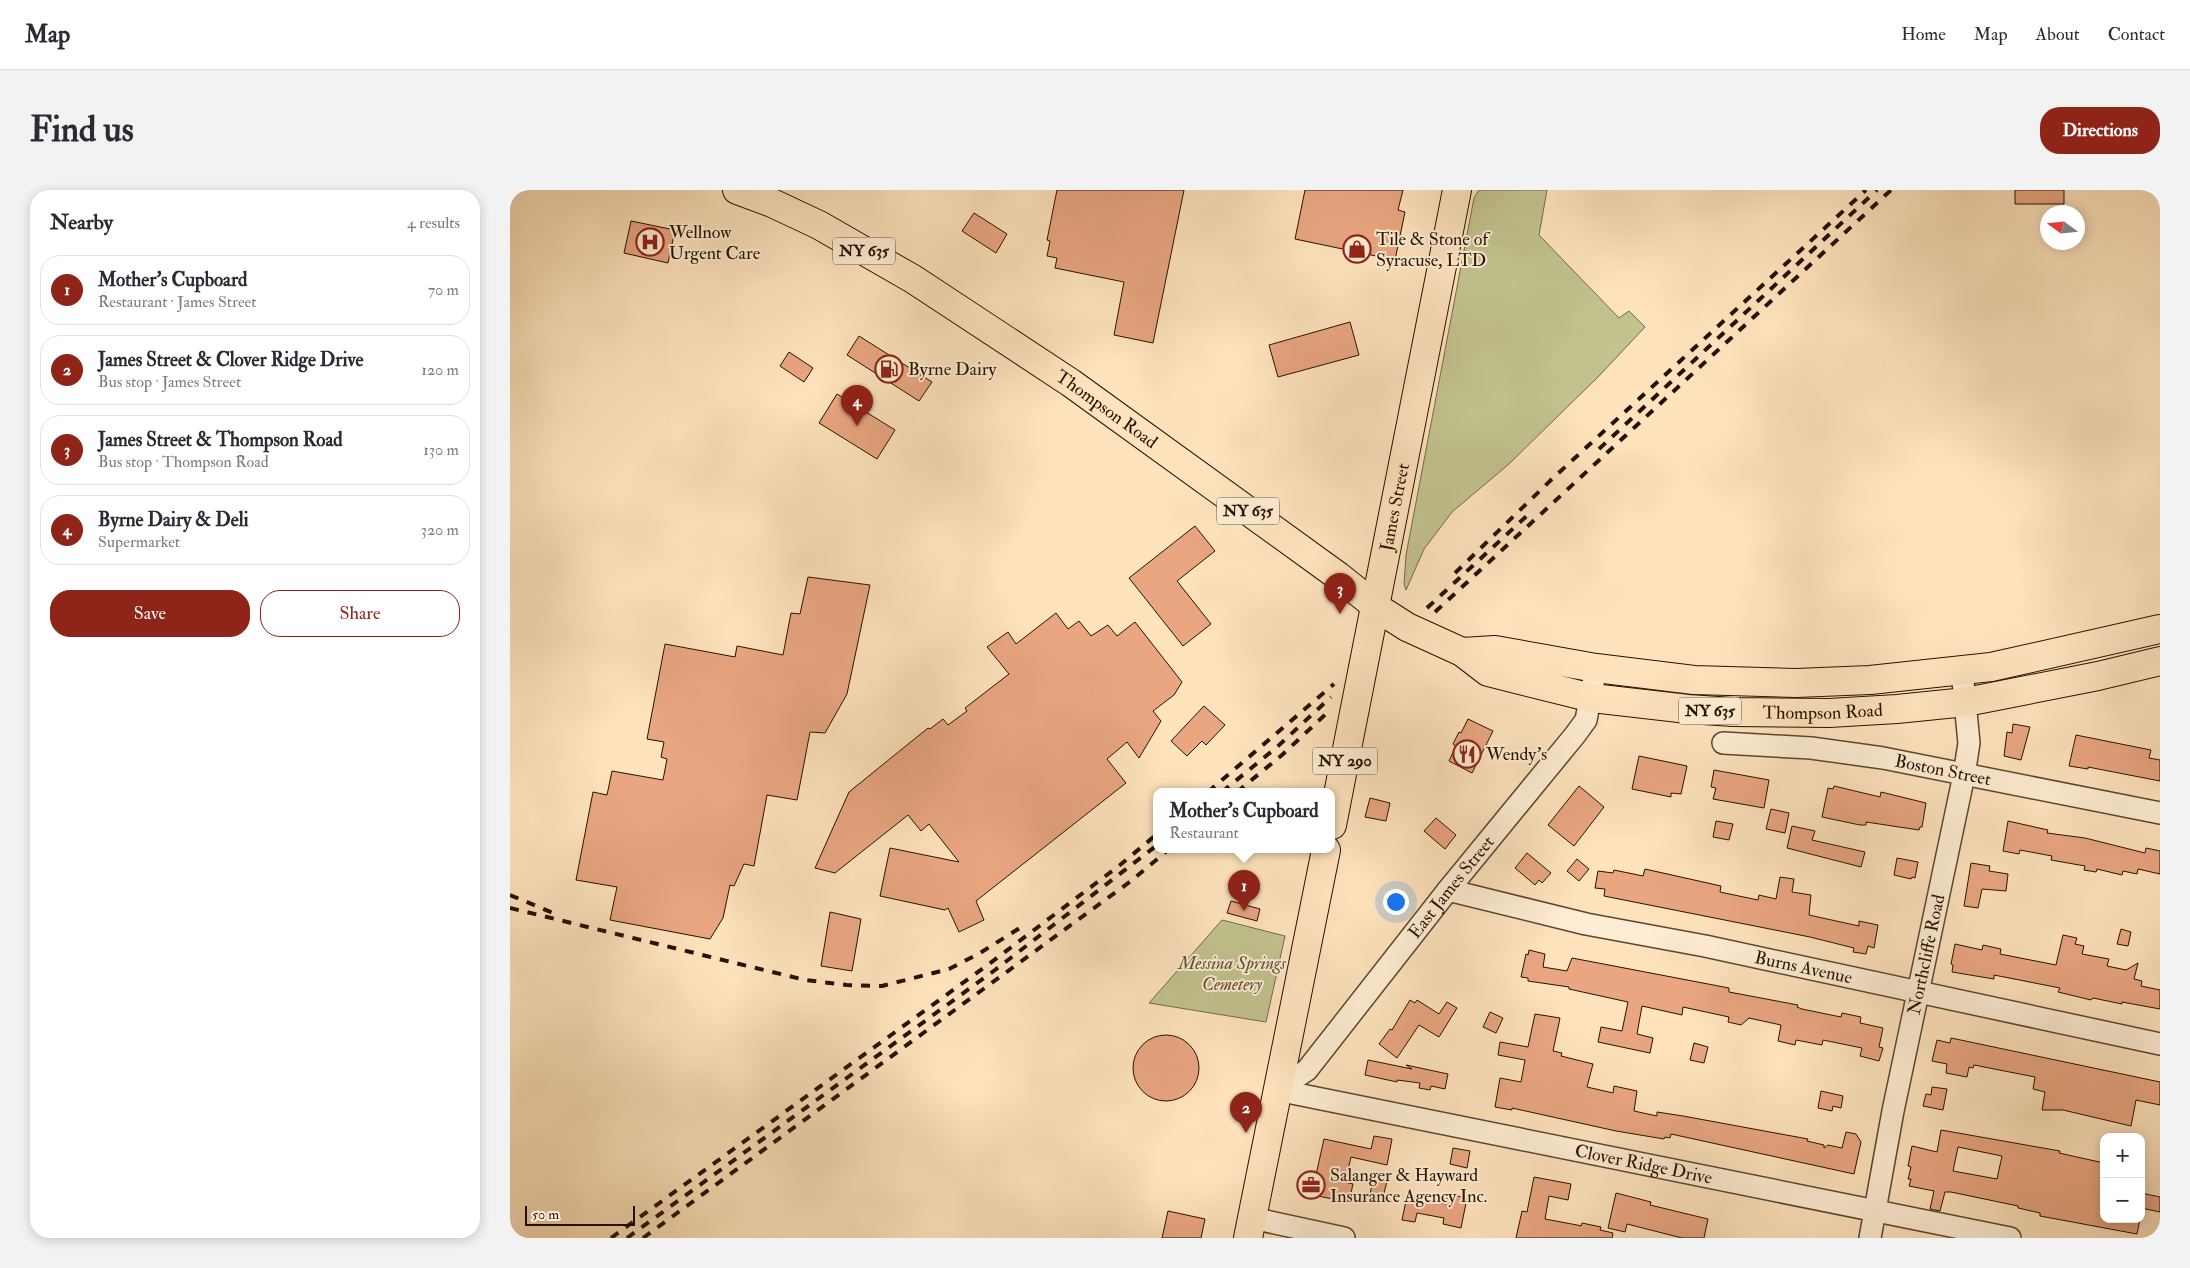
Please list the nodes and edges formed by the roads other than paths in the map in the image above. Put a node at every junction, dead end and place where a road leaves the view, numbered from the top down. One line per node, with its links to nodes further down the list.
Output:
1 (737, 190): 3 (main road, Thompson Road / NY 635)
2 (1458, 190): 4 (main road, James Street / NY 290)
3 (774, 196): 4 (main road, Thompson Road / NY 635)
4 (1376, 606): 6 (main road, Thompson Road / NY 635); 14 (main road, James Street / NY 290)
5 (2160, 629): 9 (main road, Thompson Road / NY 635)
6 (1462, 652): 8 (main road, Thompson Road / NY 635); 10 (main road, Thompson Road / NY 635)
7 (2160, 661): 11 (main road, Thompson Road / NY 635)
8 (1596, 668): 9 (main road, Thompson Road / NY 635); 10 (street, East James Street)
9 (1962, 671): 11 (street, Northcliffe Road)
10 (1592, 698): 11 (main road, Thompson Road / NY 635); 17 (street, East James Street)
11 (1966, 702): 13 (street, Northcliffe Road)
12 (1724, 742): 13 (street, Boston Street)
13 (1964, 775): 15 (street, Boston Street); 18 (street, Northcliffe Road)
14 (1335, 810)
15 (2160, 813)
16 (1325, 853): 20 (main road)
17 (1448, 890): 18 (street, Burns Avenue); 20 (street, East James Street)
18 (1919, 992): 19 (street, Burns Avenue); 21 (street, Northcliffe Road)
19 (2160, 1044)
20 (1277, 1090): 21 (street, Clover Ridge Drive); 22 (main road)
21 (1876, 1210): 24 (street, Northcliffe Road); 25 (street, Clover Ridge Drive)
22 (1250, 1228): 23 (street)
23 (1344, 1238)
24 (1870, 1238)
25 (2010, 1238)

